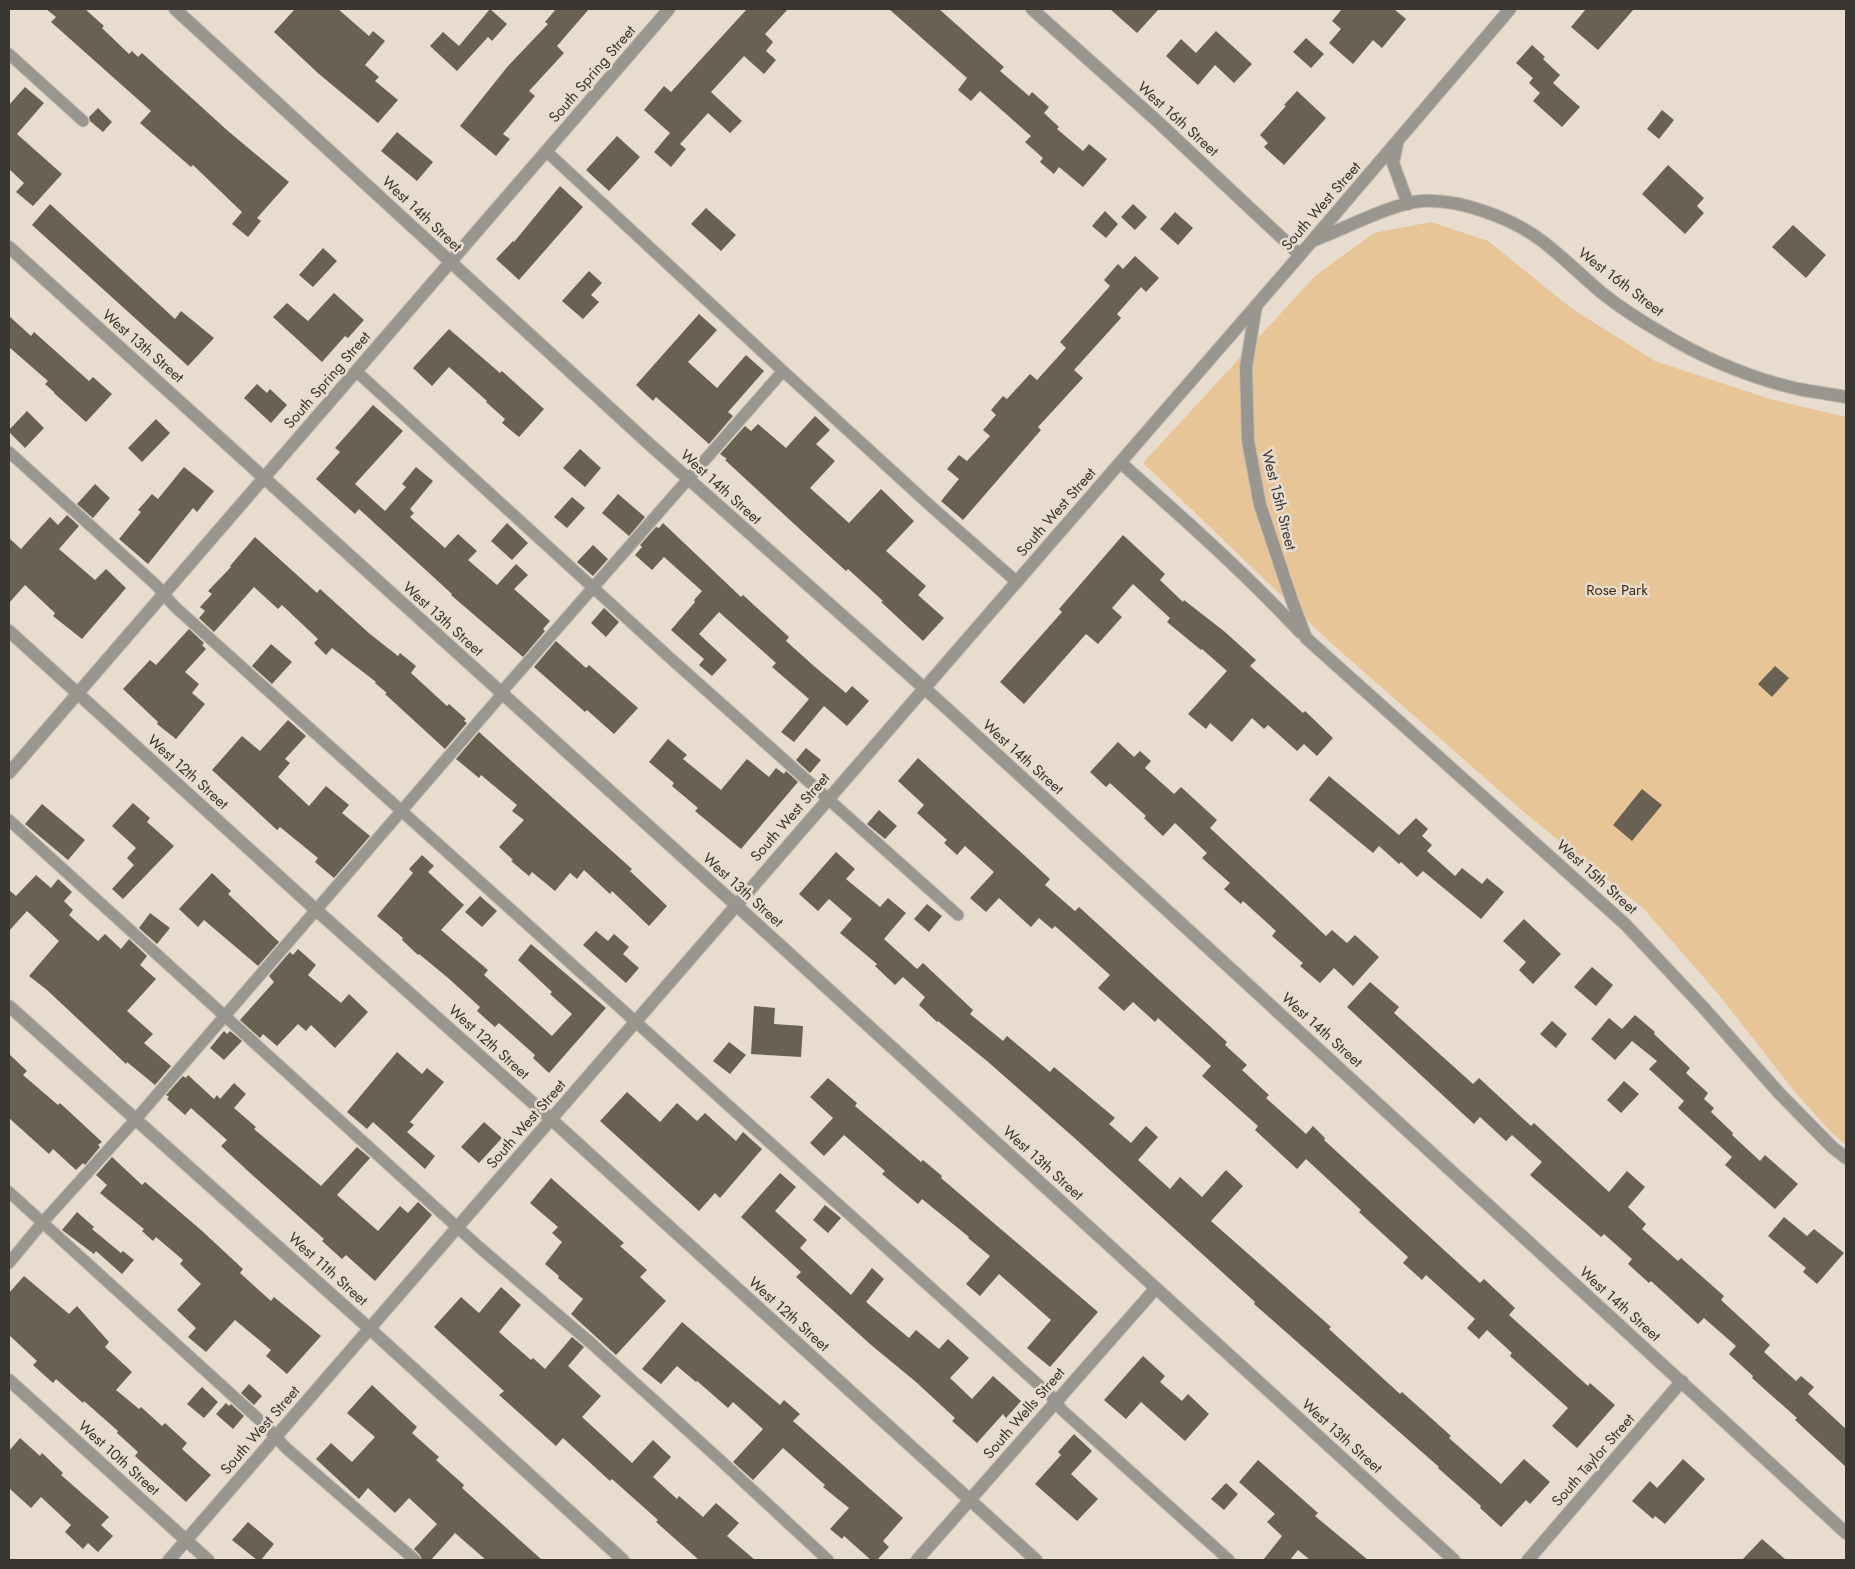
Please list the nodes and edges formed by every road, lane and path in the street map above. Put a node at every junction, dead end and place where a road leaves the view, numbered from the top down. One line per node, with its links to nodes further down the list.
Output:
1 (175, 9): 13 (street, West 14th Street)
2 (669, 9): 8 (street, South Spring Street)
3 (1032, 9): 12 (street, West 16th Street)
4 (1510, 9): 7 (street, South West Street)
5 (9, 54): 6 (lane)
6 (83, 121)
7 (1396, 148): 9 (street); 10 (street, South West Street)
8 (546, 151): 13 (street, South Spring Street); 16 (lane)
9 (1408, 204): 10 (street, West 16th Street); 17 (street, West 16th Street)
10 (1312, 241): 12 (street, South West Street)
11 (9, 246): 20 (street, West 13th Street)
12 (1300, 255): 14 (street, South West Street)
13 (451, 262): 15 (street, South Spring Street); 21 (street, West 14th Street)
14 (1256, 306): 19 (street, South West Street); 26 (street, West 15th Street)
15 (356, 371): 20 (street, South Spring Street); 23 (lane)
16 (783, 371): 21 (lane); 22 (lane)
17 (1846, 397)
18 (9, 452): 24 (lane)
19 (1121, 463): 22 (street, South West Street); 26 (street, West 15th Street)
20 (264, 478): 24 (street, South Spring Street); 29 (street, West 13th Street)
21 (688, 478): 23 (lane); 27 (street, West 14th Street)
22 (1017, 582): 27 (street, South West Street)
23 (594, 587): 29 (lane); 31 (lane)
24 (163, 594): 28 (street, South Spring Street); 32 (lane)
25 (9, 630): 28 (street, West 12th Street)
26 (1306, 638): 42 (street, West 15th Street)
27 (924, 689): 31 (street, South West Street); 50 (street, West 14th Street)
28 (78, 694): 30 (street, South Spring Street); 35 (street, West 12th Street)
29 (501, 694): 32 (lane); 34 (street, West 13th Street)
30 (9, 773)
31 (828, 798): 34 (street, South West Street); 36 (lane)
32 (401, 810): 35 (lane); 39 (lane)
33 (9, 820): 38 (lane)
34 (736, 905): 39 (street, South West Street); 47 (street, West 13th Street)
35 (316, 909): 38 (lane); 41 (street, West 12th Street)
36 (958, 915)
37 (9, 1006): 40 (street, West 11th Street)
38 (223, 1016): 40 (lane); 45 (lane)
39 (636, 1021): 41 (street, South West Street); 51 (lane)
40 (136, 1119): 44 (lane); 48 (street, West 11th Street)
41 (552, 1120): 45 (street, South West Street); 53 (street, West 12th Street)
42 (1846, 1158)
43 (9, 1192): 44 (lane)
44 (42, 1223): 46 (lane); 52 (lane)
45 (458, 1226): 48 (street, South West Street); 60 (lane)
46 (9, 1263)
47 (1156, 1288): 51 (street, South Wells Street); 64 (street, West 13th Street)
48 (370, 1329): 52 (street, South West Street); 59 (street, West 11th Street)
49 (9, 1380): 55 (street, West 10th Street)
50 (1682, 1381): 54 (street, West 14th Street); 65 (street, South Taylor Street)
51 (1056, 1403): 53 (street, South Wells Street); 63 (lane)
52 (275, 1437): 55 (street, South West Street); 58 (lane)
53 (970, 1500): 61 (street, South Wells Street); 62 (street, West 12th Street)
54 (1846, 1532)
55 (186, 1540): 56 (street, South West Street); 57 (street, West 10th Street)
56 (169, 1560)
57 (208, 1560)
58 (415, 1560)
59 (622, 1560)
60 (828, 1560)
61 (917, 1560)
62 (1036, 1560)
63 (1229, 1560)
64 (1454, 1560)
65 (1528, 1560)

